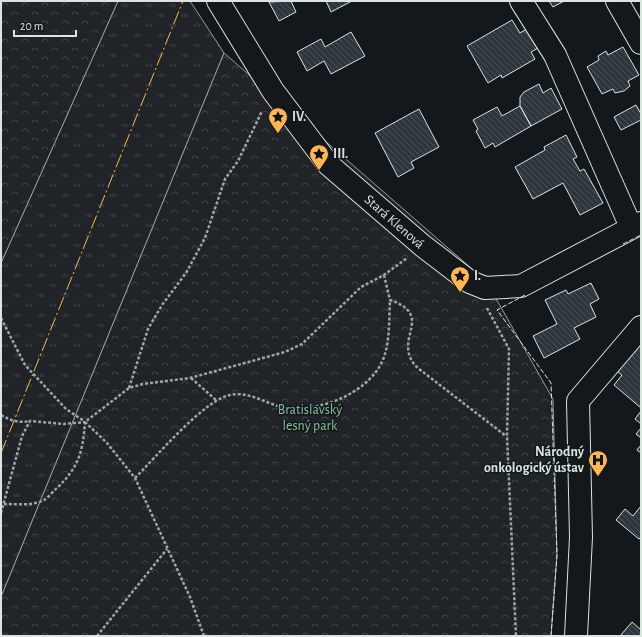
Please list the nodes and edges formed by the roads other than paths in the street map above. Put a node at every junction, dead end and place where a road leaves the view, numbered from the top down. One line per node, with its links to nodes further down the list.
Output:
1 (218, 1): 5 (street, Stará Klenová)
2 (522, 1): 5 (street)
3 (617, 1): 4 (street)
4 (641, 43)
5 (636, 225)
6 (641, 327): 7 (street)
7 (576, 636)

